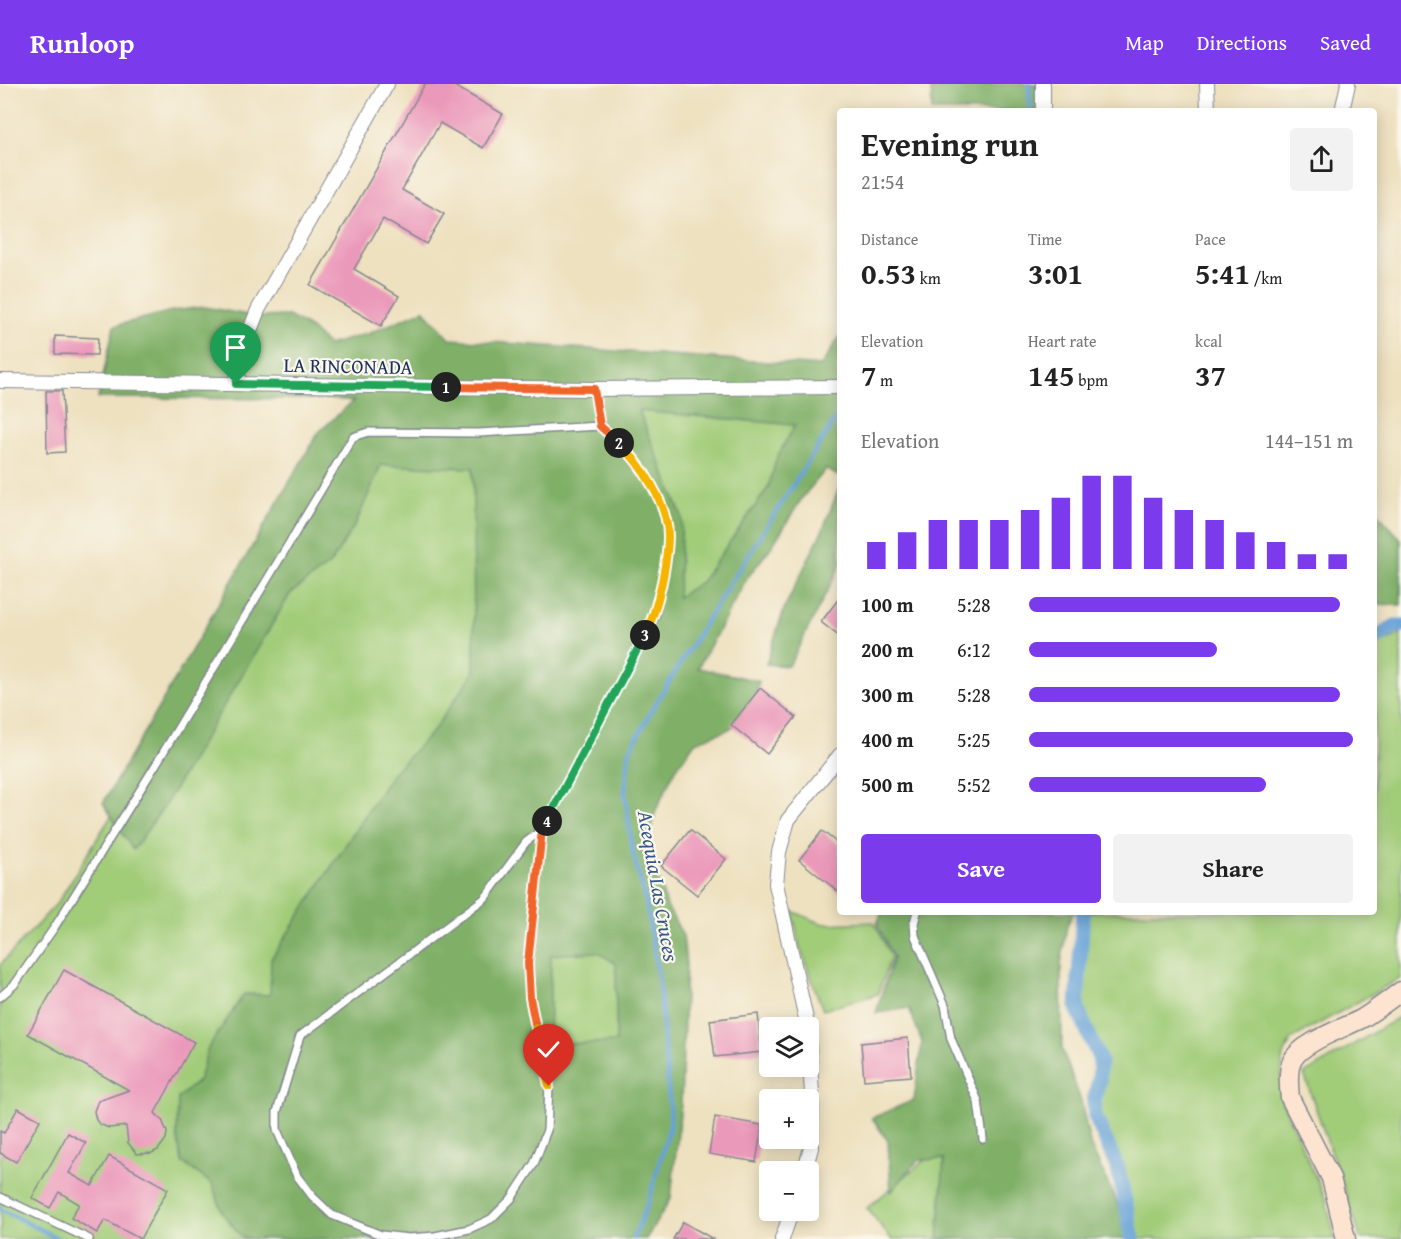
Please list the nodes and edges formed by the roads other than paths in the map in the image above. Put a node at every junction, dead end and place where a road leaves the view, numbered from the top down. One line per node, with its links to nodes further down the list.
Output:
1 (387, 84): 9 (street)
2 (1043, 84): 5 (street)
3 (1207, 84): 6 (street)
4 (1348, 84): 7 (street)
5 (1043, 108)
6 (1208, 108)
7 (1343, 108)
8 (0, 381): 9 (street, LA RINCONADA)
9 (236, 384): 11 (street, LA RINCONADA)
10 (837, 387): 11 (street, LA RINCONADA)
11 (594, 389): 12 (lane)
12 (600, 426): 14 (lane); 17 (lane)
13 (837, 759): 18 (street)
14 (542, 830): 14 (lane)
15 (917, 915): 20 (lane)
16 (1401, 991): 26 (street)
17 (0, 997)
18 (805, 1017)
19 (811, 1077): 21 (street)
20 (983, 1139)
21 (807, 1161)
22 (0, 1197): 24 (lane)
23 (788, 1221): 25 (street)
24 (89, 1239)
25 (782, 1239)
26 (1347, 1239)

